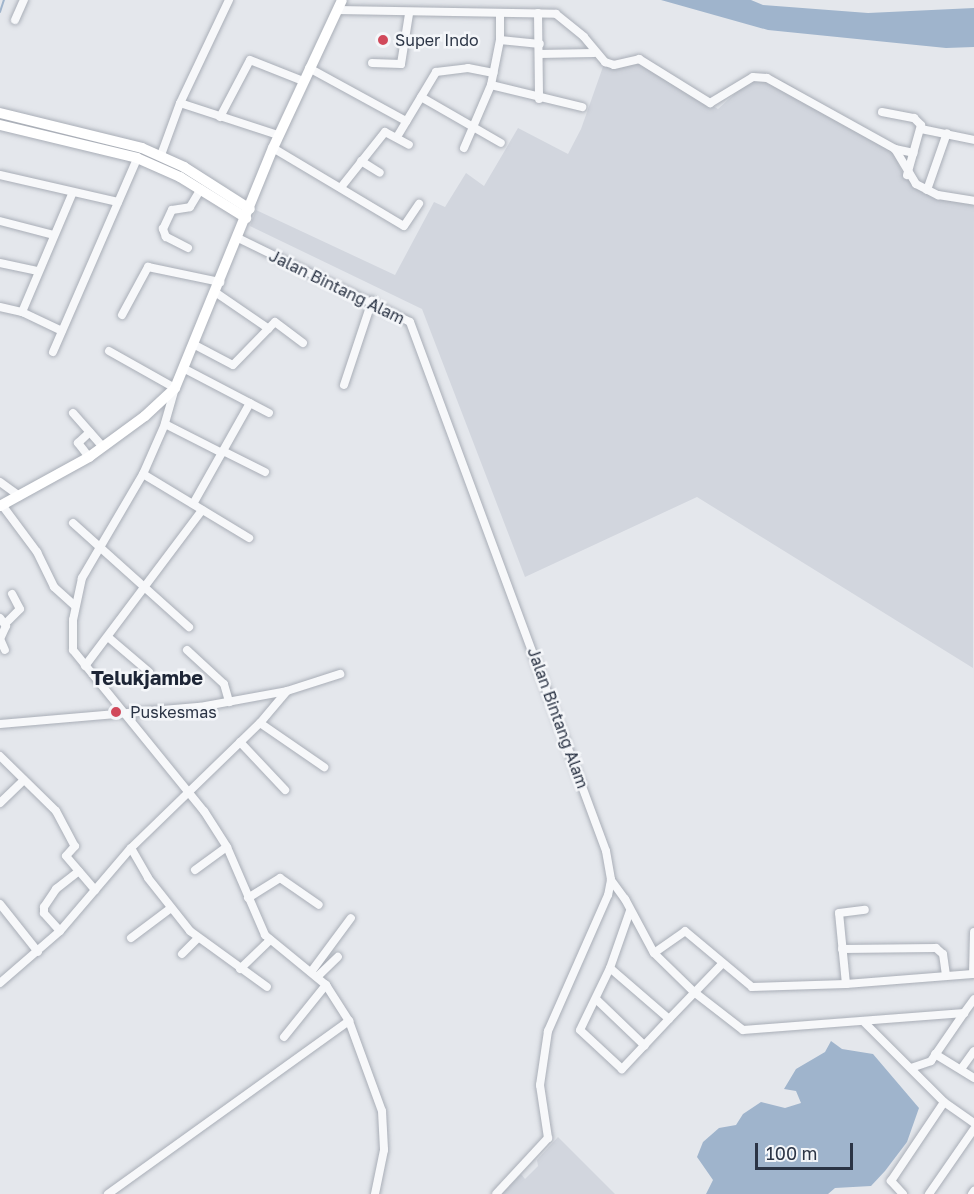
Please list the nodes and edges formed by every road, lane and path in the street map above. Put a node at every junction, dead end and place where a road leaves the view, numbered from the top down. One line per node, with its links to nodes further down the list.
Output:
1 (24, 0): 7 (street)
2 (229, 0): 19 (street)
3 (339, 3): 5 (street); 13 (main road)
4 (538, 13): 6 (street); 9 (street); 10 (street)
5 (409, 14): 6 (street); 12 (street)
6 (500, 15): 8 (street)
7 (15, 20)
8 (500, 40): 9 (street); 14 (street)
9 (540, 44): 11 (street)
10 (594, 53): 11 (street); 36 (street)
11 (539, 54): 18 (street)
12 (372, 63)
13 (309, 68): 15 (main road); 24 (street)
14 (494, 73): 16 (street); 17 (street)
15 (303, 81): 23 (street); 29 (main road)
16 (491, 85): 18 (street); 26 (street)
17 (421, 97): 24 (street); 26 (street)
18 (539, 99): 20 (street)
19 (180, 103): 23 (street); 38 (street)
20 (582, 107)
21 (882, 112): 27 (street)
22 (0, 113): 39 (main road)
23 (220, 117): 29 (street)
24 (406, 122): 30 (street)
25 (0, 127): 39 (main road)
26 (472, 128): 32 (street); 35 (street)
27 (921, 129): 28 (street); 37 (street)
28 (947, 133): 31 (street); 46 (street)
29 (278, 135): 34 (main road)
30 (397, 137): 33 (street); 40 (street)
31 (974, 140)
32 (501, 143)
33 (409, 145)
34 (273, 148): 44 (street); 51 (main road)
35 (464, 148)
36 (894, 149): 37 (street); 43 (street)
37 (914, 153): 43 (street)
38 (160, 155): 39 (main road); 51 (main road)
39 (136, 156): 45 (main road); 49 (street)
40 (361, 161): 41 (street); 44 (street)
41 (380, 173)
42 (0, 175): 47 (street)
43 (907, 175): 46 (street)
44 (342, 186): 50 (street)
45 (201, 189): 51 (main road); 55 (street)
46 (927, 190): 48 (street)
47 (73, 192): 49 (street); 53 (street)
48 (974, 201)
49 (118, 202): 64 (street)
50 (419, 204)
51 (248, 214): 54 (main road)
52 (0, 221): 53 (street)
53 (54, 235): 57 (street)
54 (238, 238): 58 (main road); 59 (street, Jalan Bintang Alam)
55 (188, 248)
56 (0, 263): 57 (street)
57 (38, 271): 61 (street)
58 (218, 287): 62 (street); 63 (street); 66 (main road)
59 (372, 301): 70 (street); 117 (street, Jalan Bintang Alam)
60 (0, 308): 61 (street)
61 (22, 312): 64 (street)
62 (122, 315)
63 (269, 328): 65 (street); 66 (street)
64 (62, 331): 68 (street)
65 (303, 343)
66 (194, 344): 69 (main road)
67 (109, 351): 71 (street)
68 (53, 352)
69 (183, 368): 71 (main road); 72 (street)
70 (345, 385)
71 (175, 388): 75 (street); 77 (main road)
72 (250, 403): 74 (street); 78 (street)
73 (73, 413): 76 (street)
74 (269, 413)
75 (165, 424): 78 (street); 81 (street)
76 (90, 432): 77 (street); 79 (street)
77 (103, 447): 79 (main road)
78 (223, 452): 80 (street); 84 (street)
79 (88, 457): 83 (main road)
80 (265, 472)
81 (143, 474): 84 (street); 89 (street)
82 (0, 483): 83 (street)
83 (19, 496): 85 (main road)
84 (193, 504): 86 (street)
85 (1, 506): 92 (street)
86 (202, 510): 88 (street); 90 (street)
87 (73, 523): 89 (street)
88 (249, 538)
89 (99, 548): 90 (street); 92 (street)
90 (143, 588): 94 (street); 95 (street)
91 (12, 594): 93 (street)
92 (75, 606): 98 (street)
93 (2, 621): 96 (street)
94 (189, 627)
95 (108, 637): 98 (street); 99 (street)
96 (5, 650)
97 (188, 650): 102 (street)
98 (85, 666): 103 (street)
99 (149, 672)
100 (340, 674): 101 (street)
101 (286, 691): 102 (street); 104 (street)
102 (229, 702): 103 (street)
103 (128, 715): 105 (street); 110 (street)
104 (260, 723): 106 (street); 108 (street)
105 (0, 724)
106 (240, 742): 110 (street); 111 (street)
107 (0, 756): 109 (street)
108 (324, 767)
109 (24, 780): 112 (street); 115 (street)
110 (189, 790): 113 (street); 114 (street)
111 (285, 790)
112 (0, 803)
113 (227, 847): 116 (street); 119 (street)
114 (131, 848): 118 (street); 122 (street)
115 (79, 870): 118 (street); 126 (street)
116 (195, 870)
117 (611, 880): 124 (street, Jalan Bintang Alam); 164 (street)
118 (95, 890): 126 (street)
119 (248, 898): 121 (street); 130 (street)
120 (0, 904): 132 (street)
121 (319, 905)
122 (171, 908): 128 (street); 129 (street)
123 (865, 910): 131 (street)
124 (630, 911): 133 (street, Jalan Bintang Alam); 137 (street)
125 (351, 918): 139 (street)
126 (60, 931): 132 (street)
127 (972, 936): 140 (street)
128 (131, 938)
129 (198, 938): 134 (street); 138 (street)
130 (270, 940): 138 (street); 139 (street)
131 (842, 949): 140 (street); 142 (street)
132 (38, 952): 141 (street)
133 (654, 953): 136 (street); 145 (street, Jalan Bintang Alam)
134 (182, 954)
135 (338, 957): 139 (street)
136 (722, 964): 142 (street); 145 (street)
137 (610, 968): 147 (street); 149 (street)
138 (240, 969): 144 (street)
139 (314, 974): 143 (street)
140 (946, 975): 142 (street)
141 (0, 983)
142 (846, 984)
143 (326, 985): 150 (street); 152 (street)
144 (267, 987)
145 (694, 992): 149 (street); 151 (street, Jalan Bintang Alam)
146 (974, 999): 148 (street)
147 (597, 1000): 153 (street); 153 (street)
148 (964, 1013): 151 (street, Jalan Bintang Alam); 155 (street)
149 (669, 1019): 153 (street)
150 (349, 1021): 162 (street); 163 (street)
151 (864, 1022): 156 (street)
152 (284, 1037)
153 (645, 1046)
154 (974, 1051): 157 (street)
155 (935, 1054): 156 (street); 157 (street)
156 (911, 1068): 159 (street)
157 (961, 1069): 158 (street)
158 (974, 1078)
159 (944, 1102): 160 (street); 165 (street)
160 (974, 1123)
161 (974, 1129): 166 (street)
162 (108, 1194)
163 (375, 1194)
164 (496, 1194)
165 (903, 1194)
166 (929, 1194)

